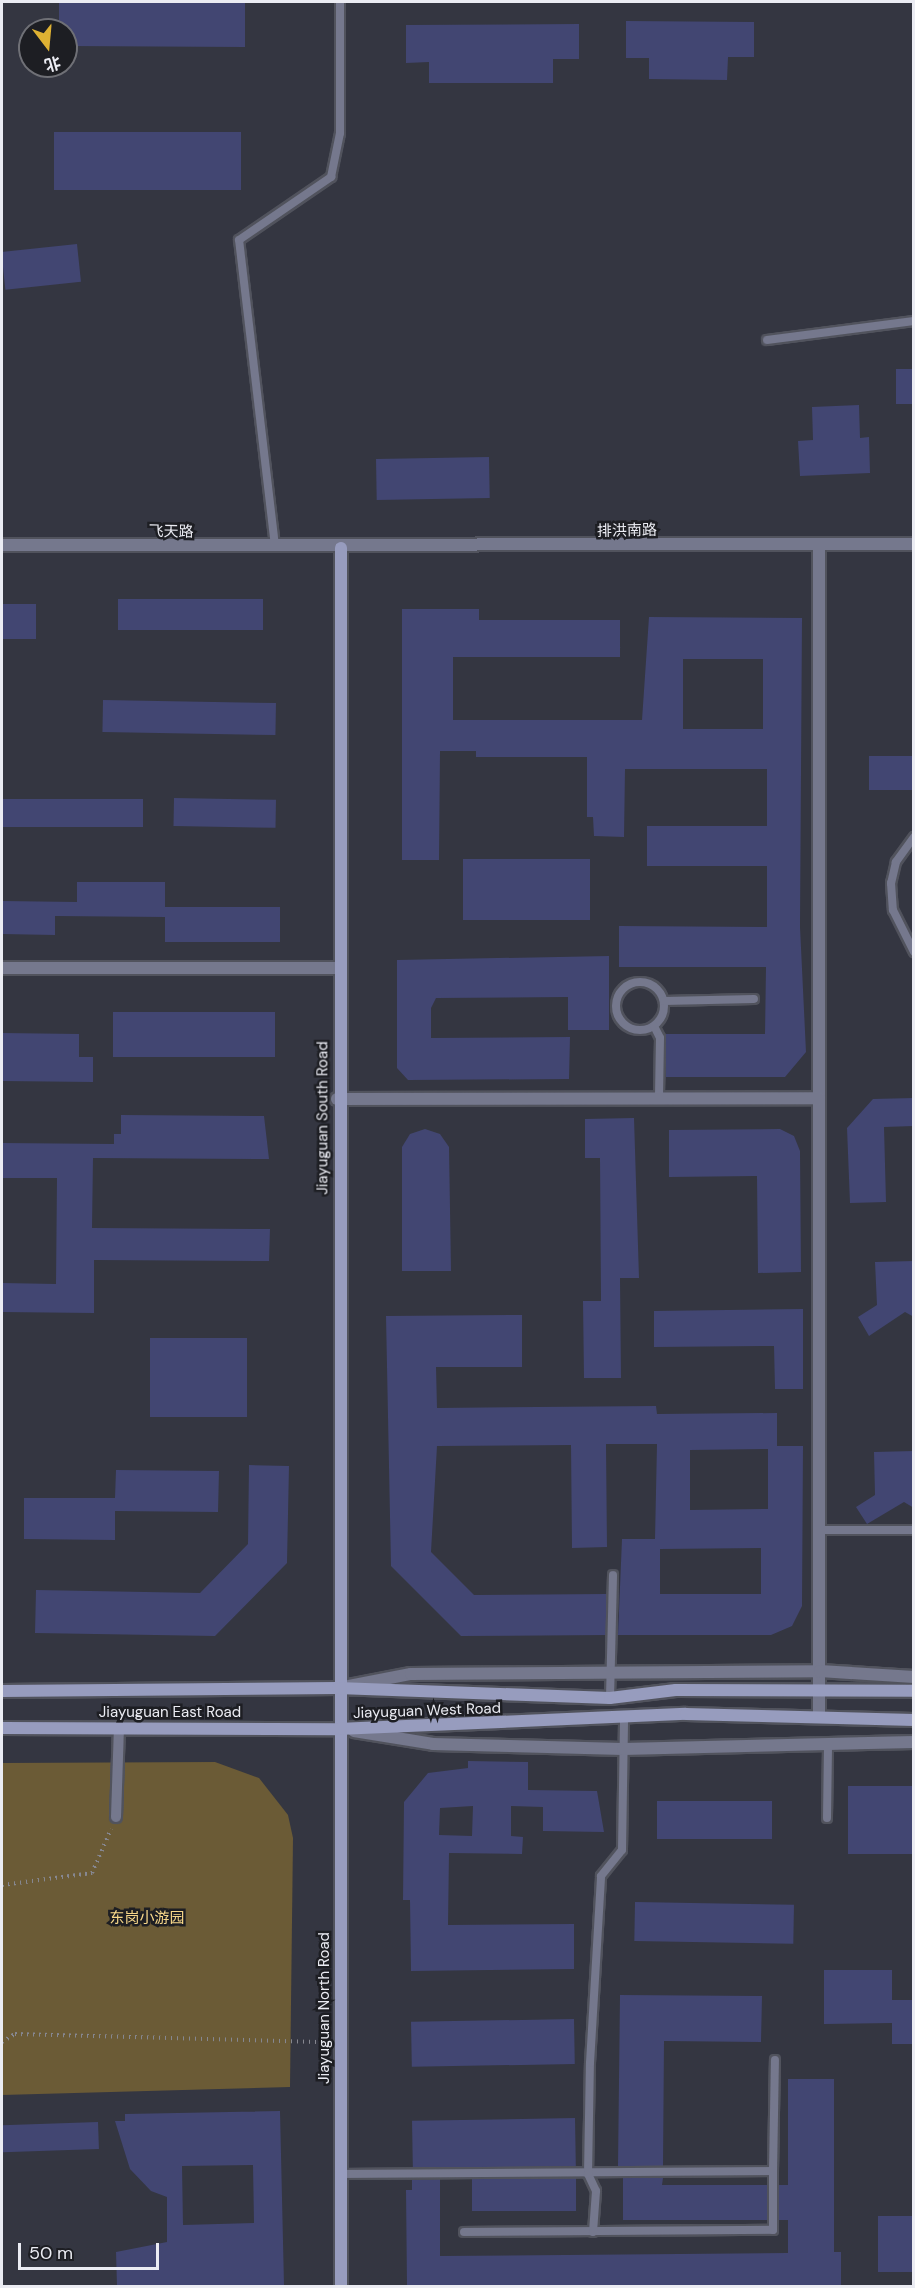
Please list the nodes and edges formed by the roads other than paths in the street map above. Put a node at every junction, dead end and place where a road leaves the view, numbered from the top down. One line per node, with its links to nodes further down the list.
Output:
1 (340, 2): 7 (lane)
2 (914, 321): 3 (lane)
3 (767, 340)
4 (819, 544): 5 (street, 排洪南路); 8 (street, 排洪南路); 17 (street)
5 (914, 544)
6 (2, 545): 7 (street, 飞天路)
7 (275, 548): 8 (street, 飞天路)
8 (341, 548): 12 (main road, Jiayuguan South Road)
9 (914, 837): 10 (lane)
10 (914, 952)
11 (2, 968): 12 (street)
12 (338, 968): 18 (main road, Jiayuguan South Road)
13 (754, 999): 14 (lane)
14 (664, 1001): 15 (lane); 15 (lane)
15 (654, 1026): 16 (lane)
16 (658, 1098): 17 (street); 18 (street)
17 (819, 1098): 19 (street)
18 (338, 1099): 25 (main road, Jiayuguan South Road)
19 (820, 1530): 20 (lane); 22 (street)
20 (914, 1530)
21 (613, 1575): 23 (lane)
22 (820, 1671): 23 (street); 24 (street); 26 (street)
23 (611, 1676): 25 (street); 29 (lane)
24 (914, 1677)
25 (338, 1688): 27 (main road, Jiayuguan East Road); 29 (main road, Jiayuguan West Road); 35 (main road, Jiayuguan South Road)
26 (819, 1690): 28 (main road, Jiayuguan West Road); 29 (main road, Jiayuguan West Road); 30 (street)
27 (2, 1691)
28 (914, 1691)
29 (610, 1698)
30 (819, 1714): 31 (main road, Jiayuguan West Road); 32 (main road, Jiayuguan West Road)
31 (624, 1719): 35 (main road, Jiayuguan West Road); 38 (lane)
32 (914, 1720)
33 (2, 1728): 34 (main road, Jiayuguan East Road)
34 (119, 1728): 35 (main road, Jiayuguan East Road); 39 (street)
35 (338, 1729): 38 (street, Jiayuguan West Road); 43 (main road, Jiayuguan North Road)
36 (914, 1742): 37 (street, Jiayuguan West Road)
37 (828, 1744): 38 (street, Jiayuguan West Road); 40 (lane)
38 (623, 1749): 44 (lane)
39 (116, 1816)
40 (827, 1818)
41 (775, 2060): 42 (lane)
42 (773, 2171): 44 (lane); 46 (lane)
43 (340, 2174): 44 (lane); 47 (main road, Jiayuguan North Road)
44 (588, 2174): 46 (lane)
45 (464, 2232): 46 (lane)
46 (593, 2232)
47 (341, 2286)

